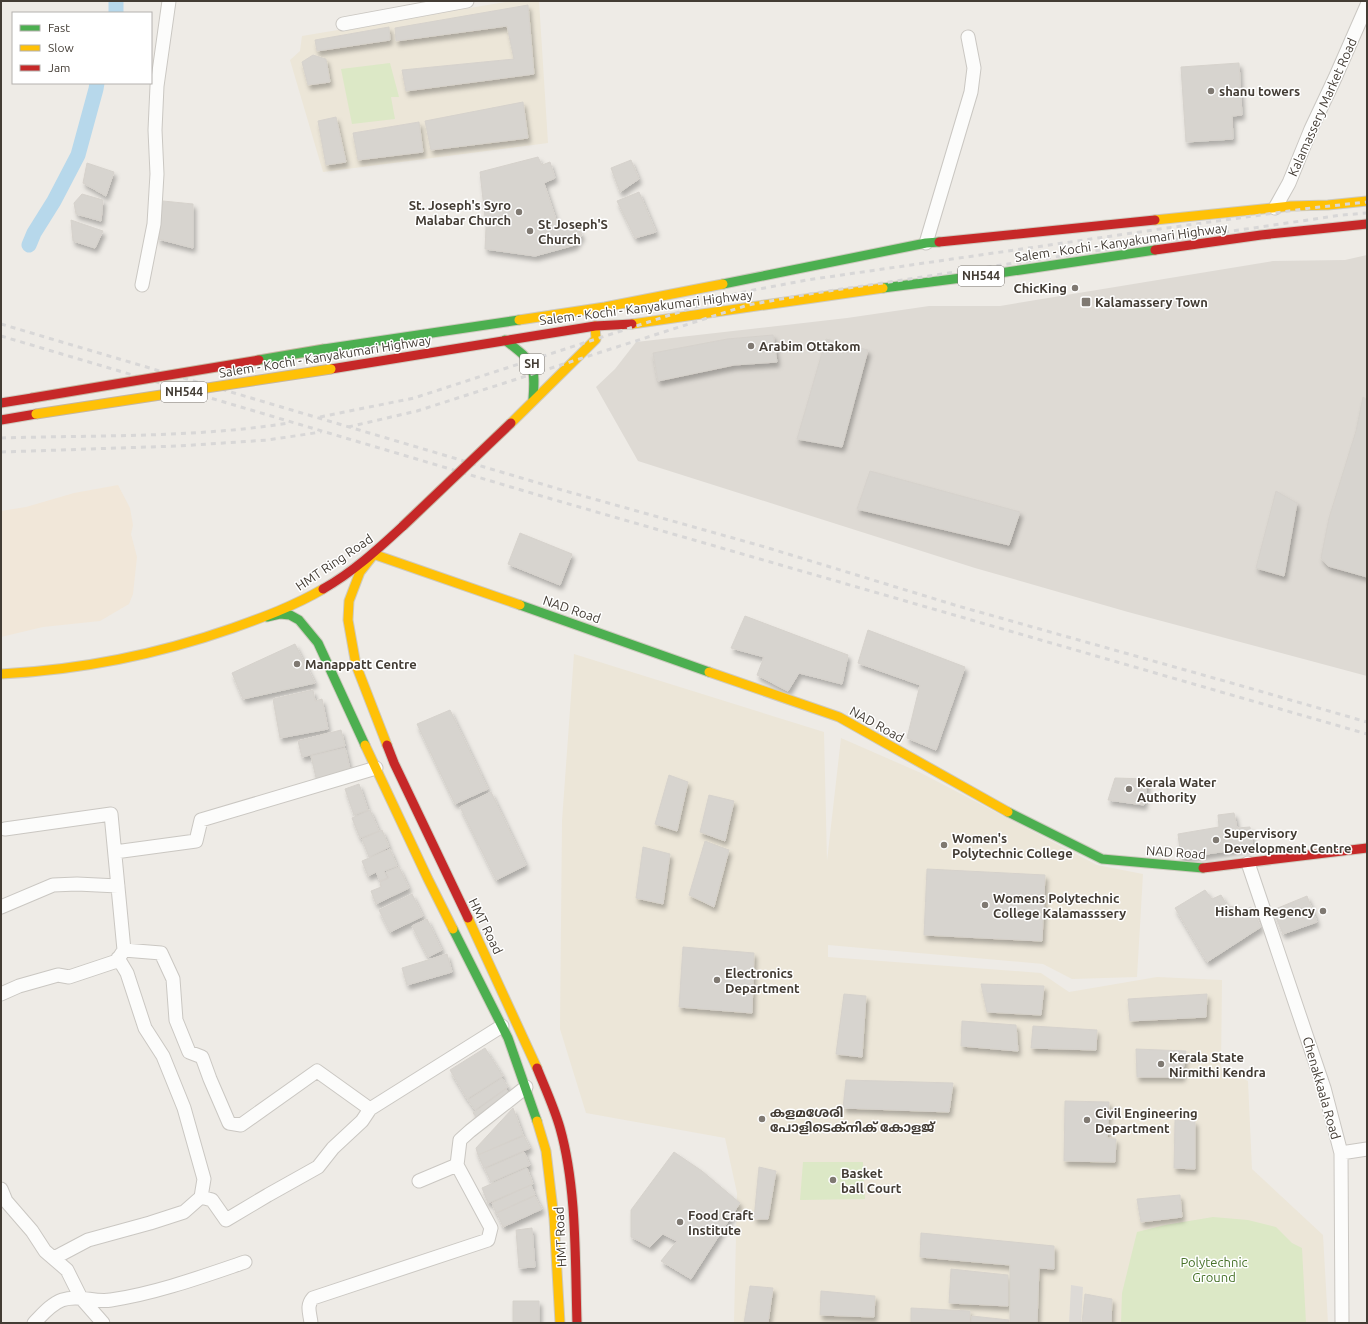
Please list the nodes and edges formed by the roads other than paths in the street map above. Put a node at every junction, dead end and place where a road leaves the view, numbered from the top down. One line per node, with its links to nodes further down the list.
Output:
1 (169, 1): 10 (street)
2 (467, 1): 4 (street)
3 (1367, 5): 7 (street, Kalamassery Market Road)
4 (343, 24)
5 (968, 37): 9 (street)
6 (1367, 201): 7 (main road, Salem - Kochi - Kanyakumari Highway / NH544)
7 (1274, 208): 9 (main road, Salem - Kochi - Kanyakumari Highway / NH544)
8 (1367, 224): 12 (main road, Salem - Kochi - Kanyakumari Highway / NH544)
9 (926, 243): 11 (main road, Salem - Kochi - Kanyakumari Highway / NH544)
10 (142, 285)
11 (560, 314): 13 (main road); 16 (main road, Salem - Kochi - Kanyakumari Highway / NH544, bridge)
12 (595, 326): 13 (main road, Salem - Kochi - Kanyakumari Highway / NH544); 15 (main road, HMT Ring Road)
13 (549, 333): 14 (main road, Salem - Kochi - Kanyakumari Highway / NH544)
14 (505, 340): 15 (main road, SH); 17 (main road, Salem - Kochi - Kanyakumari Highway / NH544, bridge)
15 (533, 399): 18 (main road, HMT Ring Road, bridge)
16 (1, 403)
17 (1, 420)
18 (374, 554): 19 (main road, HMT Ring Road); 25 (main road, NAD Road); 46 (main road, HMT Road)
19 (260, 619): 20 (main road, HMT Ring Road); 21 (main road, HMT Road)
20 (1, 674)
21 (376, 768): 24 (street); 30 (main road, HMT Road)
22 (4, 829): 24 (street)
23 (1367, 848): 25 (main road, NAD Road)
24 (115, 852): 26 (street)
25 (1248, 863): 34 (street, Chenakkaala Road)
26 (118, 886): 27 (street); 28 (street)
27 (1, 907)
28 (121, 954): 29 (street); 32 (street); 38 (street)
29 (1, 994)
30 (502, 1026): 31 (main road, HMT Road); 32 (street)
31 (526, 1087): 35 (street); 45 (main road, HMT Road)
32 (370, 1109): 38 (street)
33 (1367, 1149): 34 (street)
34 (1341, 1153): 47 (street, Chenakkaala Road)
35 (457, 1165): 36 (street); 44 (street)
36 (419, 1181)
37 (1, 1189): 39 (street)
38 (201, 1197): 39 (street)
39 (54, 1258): 41 (street)
40 (245, 1262): 41 (street)
41 (81, 1298): 42 (street); 43 (street)
42 (34, 1323)
43 (103, 1323)
44 (311, 1323)
45 (560, 1323)
46 (577, 1323)
47 (1342, 1323)

